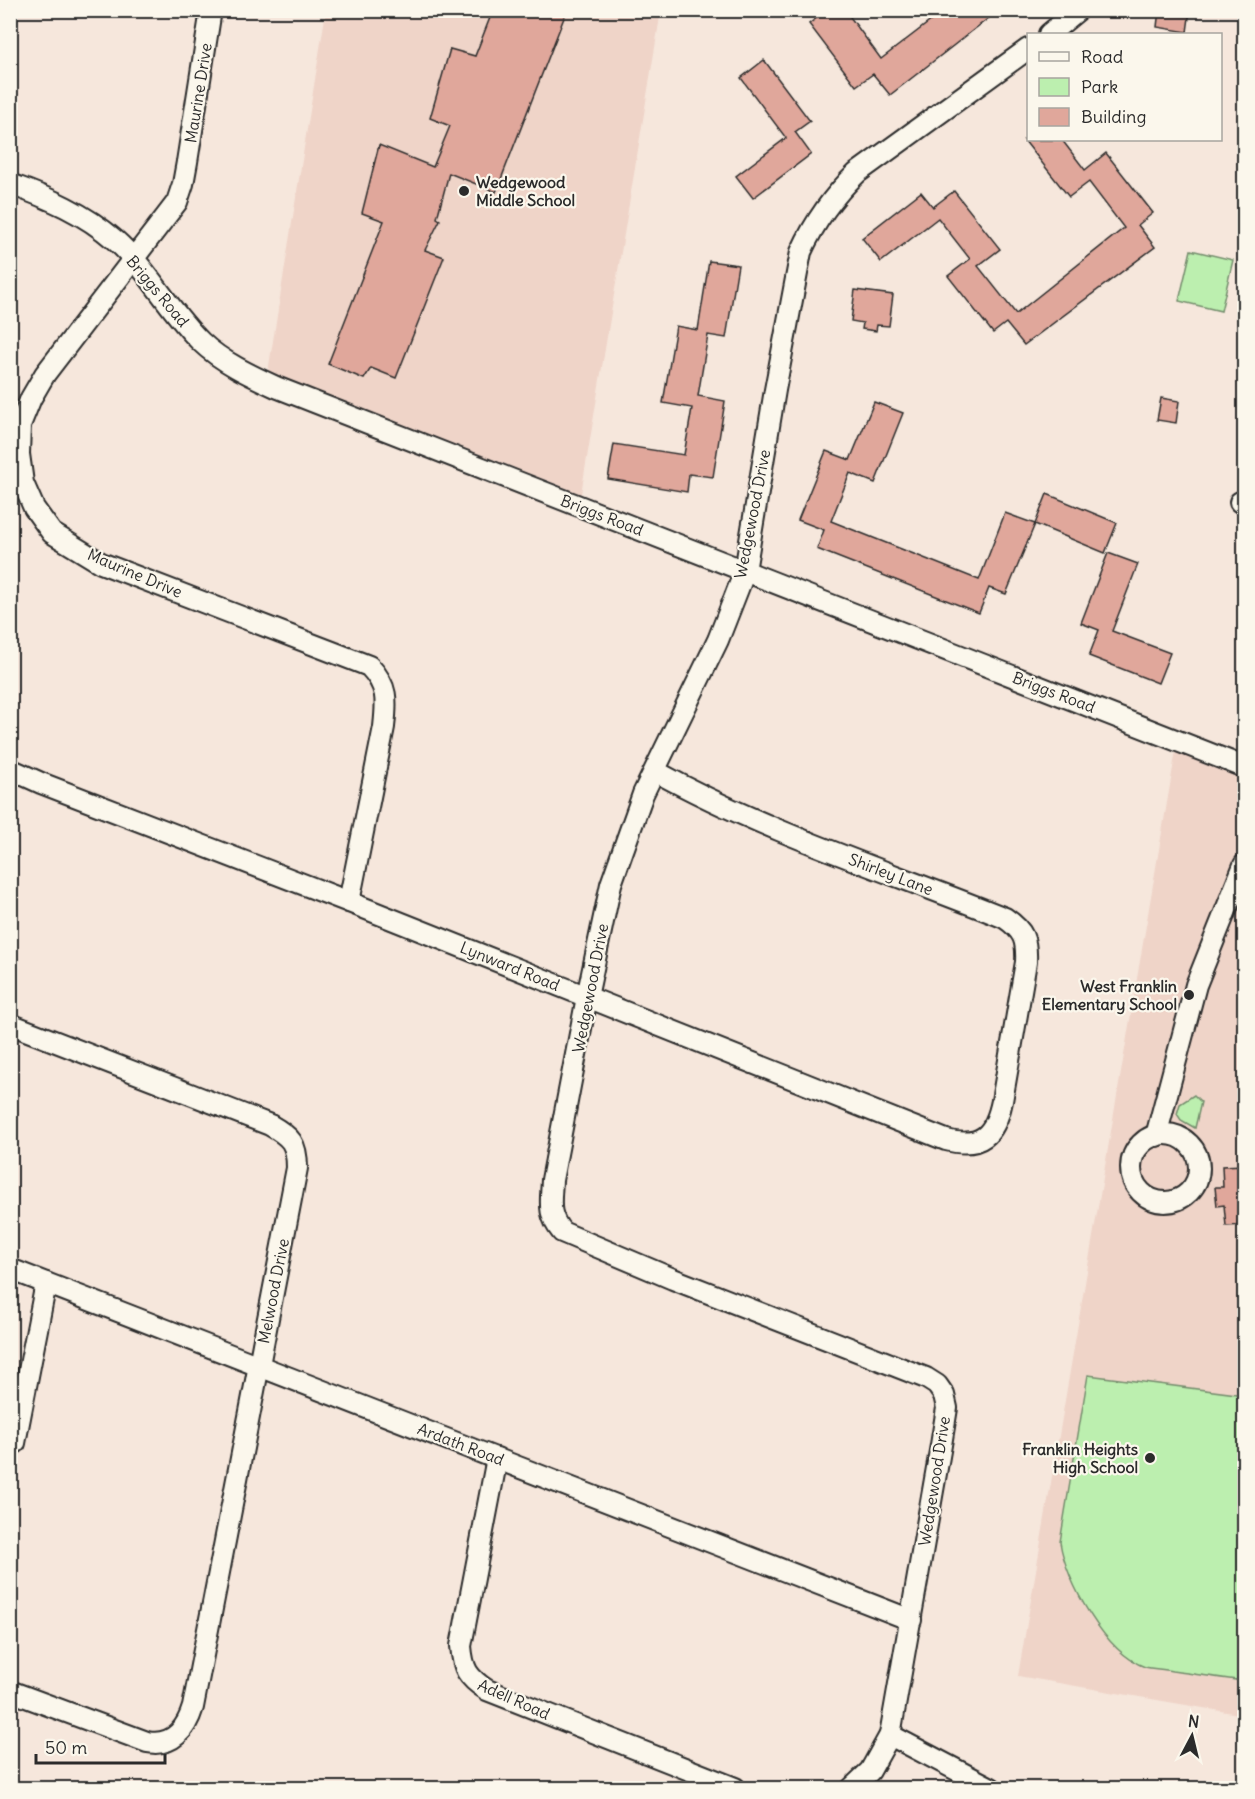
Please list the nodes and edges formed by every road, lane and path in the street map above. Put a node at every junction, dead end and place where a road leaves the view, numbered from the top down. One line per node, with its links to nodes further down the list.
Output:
1 (211, 10): 6 (street, Maurine Drive)
2 (1078, 10): 3 (street)
3 (1049, 33)
4 (1027, 50): 7 (street, Wedgewood Drive)
5 (10, 184): 6 (street, Briggs Road)
6 (132, 259): 7 (street, Briggs Road); 13 (street, Maurine Drive)
7 (745, 571): 8 (street, Briggs Road); 10 (street, Wedgewood Drive)
8 (1245, 767)
9 (10, 769): 13 (street, Lynward Road)
10 (655, 771): 14 (street, Wedgewood Drive); 16 (street, Shirley Lane)
11 (1245, 865): 12 (street)
12 (1240, 893): 17 (street)
13 (349, 902): 14 (street, Lynward Road)
14 (586, 997): 16 (street, Lynward Road); 23 (street, Wedgewood Drive)
15 (10, 1024): 20 (street, Melwood Drive)
16 (1012, 1044)
17 (1156, 1136)
18 (10, 1269): 19 (street, Ardath Road)
19 (46, 1283): 20 (street, Ardath Road); 21 (street)
20 (258, 1365): 22 (street, Ardath Road); 24 (street, Melwood Drive)
21 (15, 1443)
22 (497, 1458): 23 (street, Ardath Road); 26 (street, Adell Road)
23 (910, 1620): 25 (street, Wedgewood Drive)
24 (10, 1691)
25 (890, 1735): 27 (street, Wedgewood Drive); 28 (street)
26 (735, 1788)
27 (852, 1788)
28 (991, 1788)

